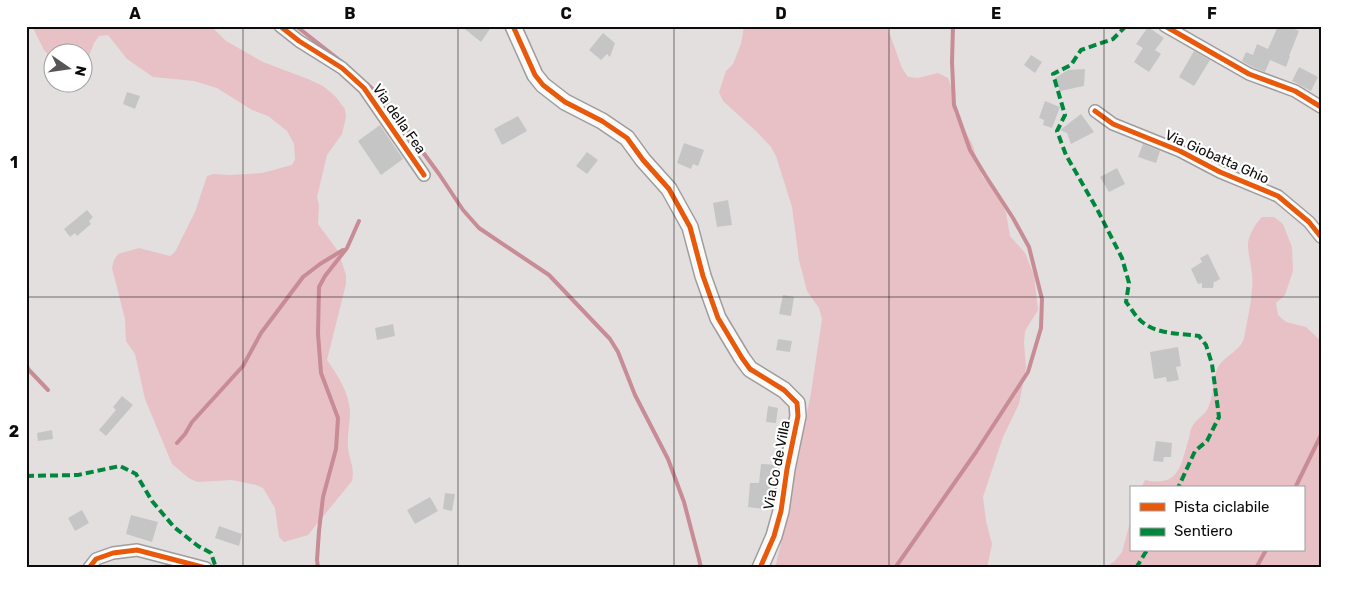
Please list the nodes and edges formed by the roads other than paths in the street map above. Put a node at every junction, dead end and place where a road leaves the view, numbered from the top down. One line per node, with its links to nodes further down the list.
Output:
1 (280, 26): 6 (street, Via della Fea)
2 (513, 26): 10 (street, Via Co de Villa)
3 (1165, 26): 4 (street)
4 (1321, 107)
5 (1095, 111): 7 (street, Via Giobatta Ghio)
6 (424, 174)
7 (1321, 237)
8 (90, 568): 9 (street)
9 (206, 568)
10 (760, 568)

